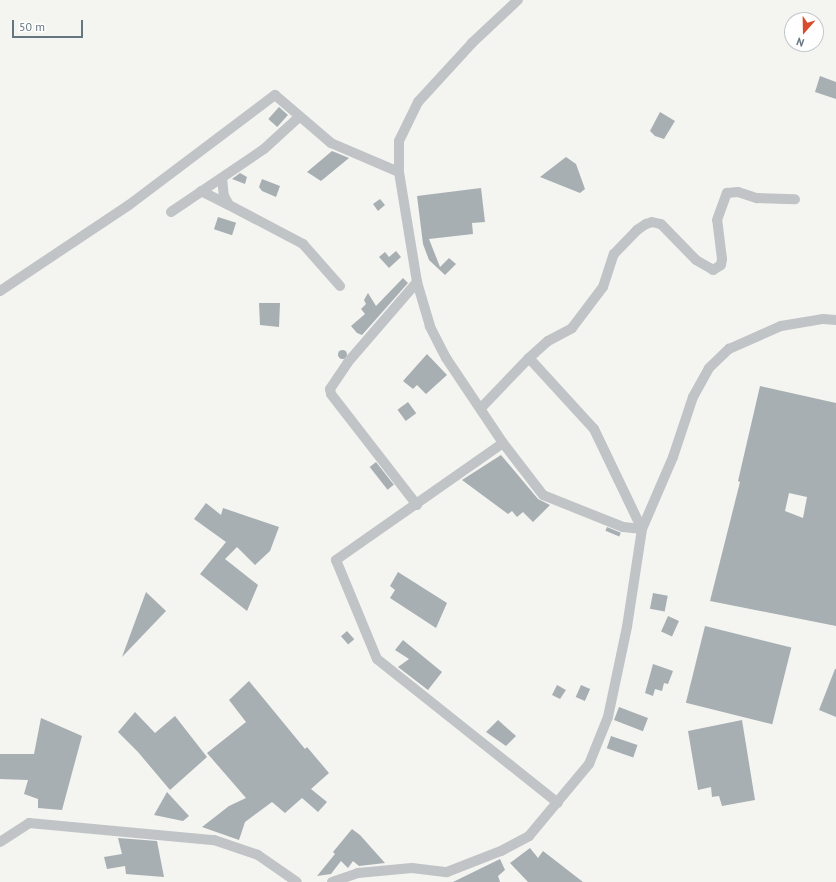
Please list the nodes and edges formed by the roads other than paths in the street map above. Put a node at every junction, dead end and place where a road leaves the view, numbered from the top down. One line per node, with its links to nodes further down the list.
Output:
1 (518, 0): 3 (street)
2 (300, 117): 3 (street); 4 (street); 11 (street)
3 (399, 172): 9 (street)
4 (222, 178): 5 (street); 7 (street)
5 (201, 191): 7 (street); 8 (street)
6 (795, 199): 13 (street)
7 (229, 205): 10 (street)
8 (171, 212)
9 (417, 282): 14 (street); 16 (street)
10 (340, 286)
11 (0, 291)
12 (836, 320): 17 (street)
13 (529, 358): 14 (street); 17 (street)
14 (481, 408): 15 (street)
15 (503, 442): 16 (street); 17 (street)
16 (417, 505): 18 (street)
17 (642, 529): 18 (street)
18 (558, 803): 21 (street)
19 (0, 842): 20 (street)
20 (297, 882)
21 (332, 882)

